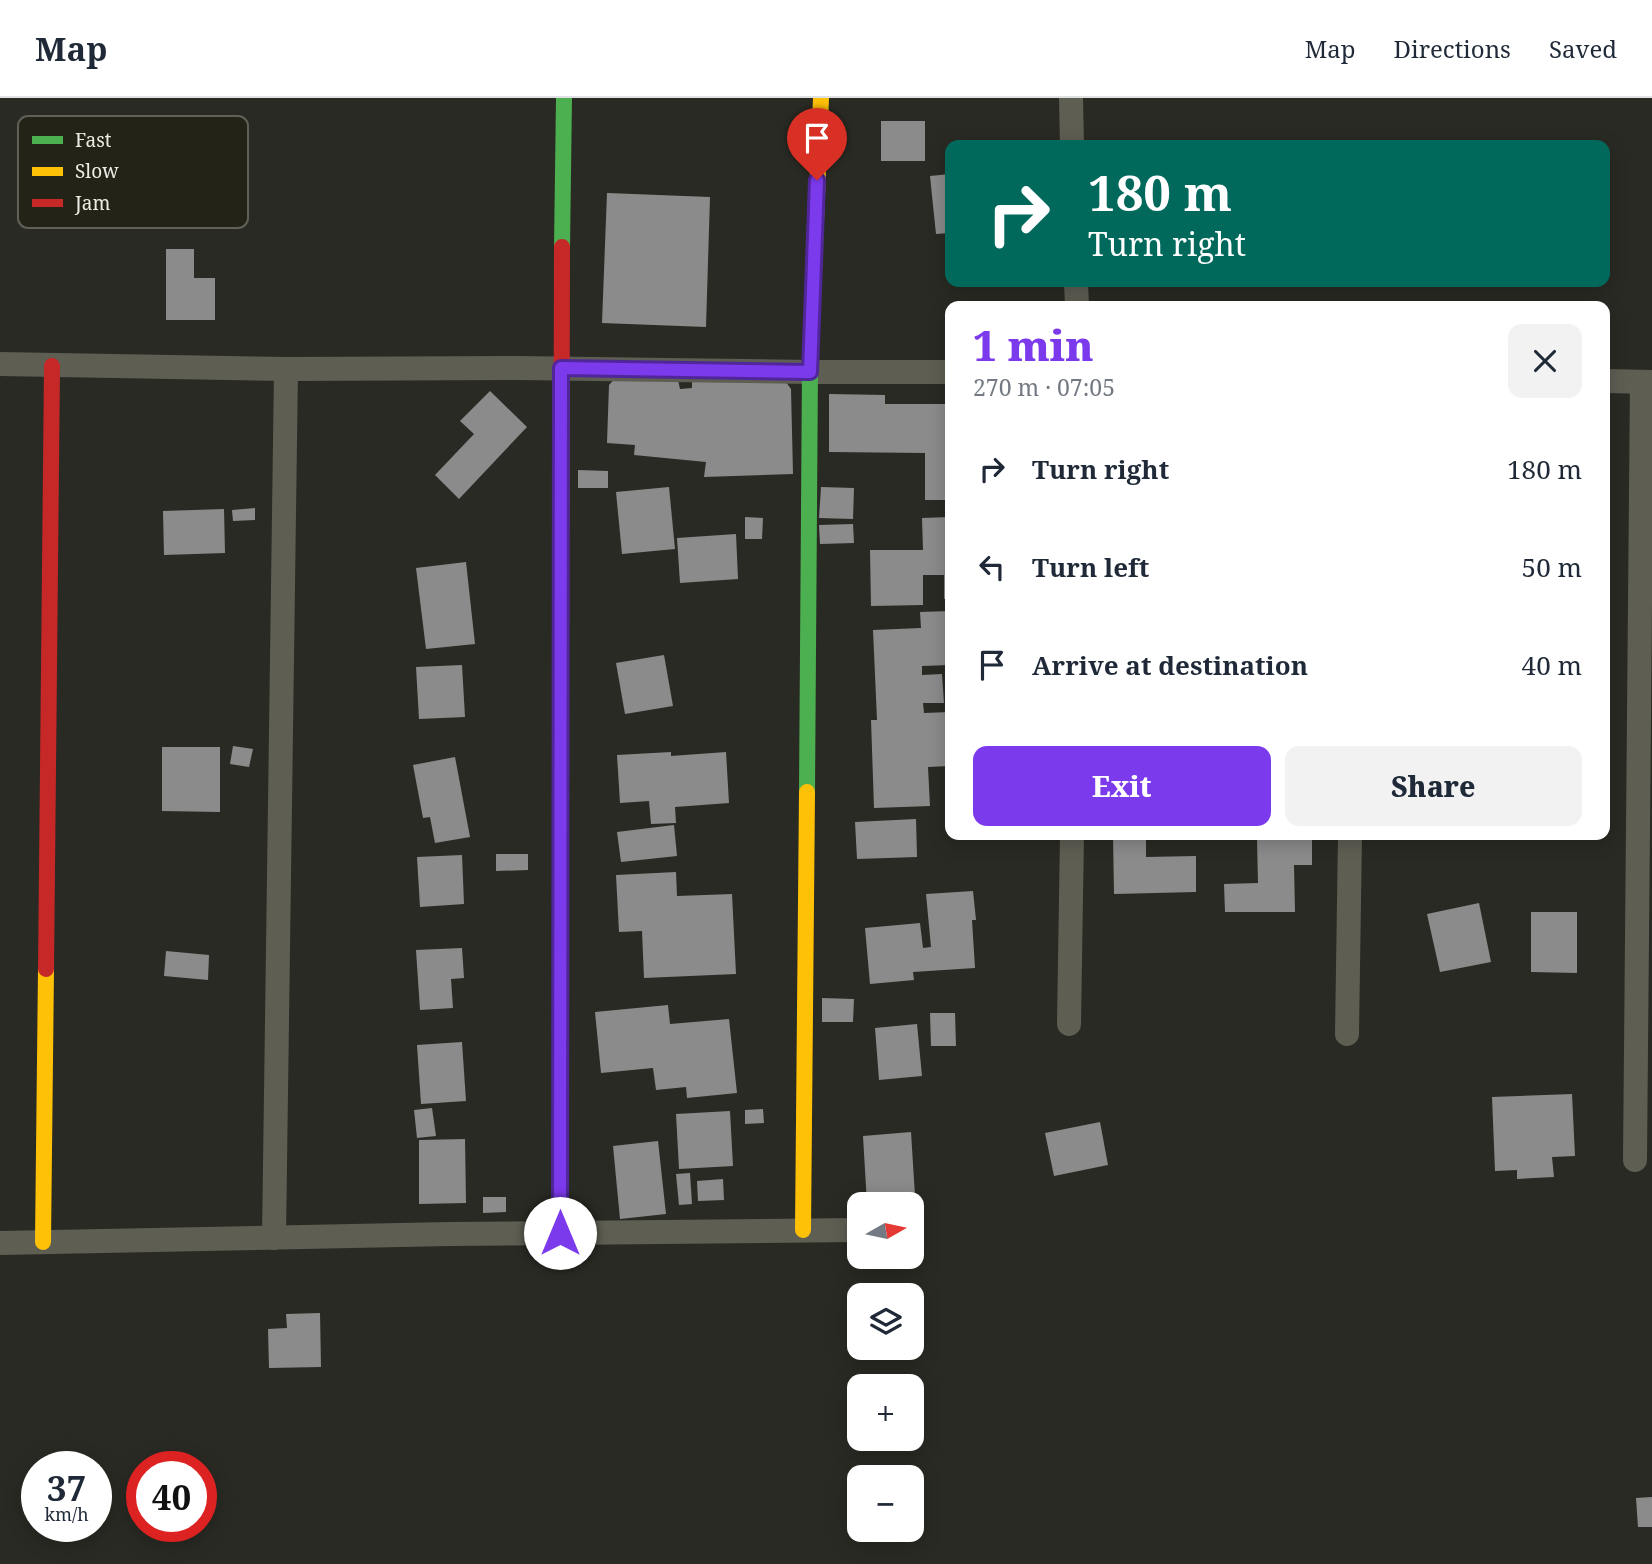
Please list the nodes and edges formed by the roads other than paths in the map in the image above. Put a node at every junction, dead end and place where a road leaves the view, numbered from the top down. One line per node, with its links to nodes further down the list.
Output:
1 (564, 98): 7 (street)
2 (821, 98): 9 (street)
3 (1071, 98): 4 (street)
4 (1072, 140)
5 (0, 364): 6 (street)
6 (52, 366): 8 (street); 23 (street)
7 (561, 368): 8 (street); 9 (street); 21 (street)
8 (286, 369): 22 (street)
9 (810, 372): 10 (street); 19 (street)
10 (945, 372)
11 (1610, 381): 12 (street)
12 (1647, 382): 17 (street)
13 (1072, 840): 15 (street)
14 (1350, 840): 16 (street)
15 (1069, 1024)
16 (1347, 1034)
17 (1644, 1042): 18 (street)
18 (1635, 1160)
19 (803, 1230): 20 (street); 21 (street)
20 (847, 1230)
21 (560, 1233): 22 (street)
22 (274, 1238): 23 (street)
23 (43, 1242): 24 (street)
24 (0, 1243)

